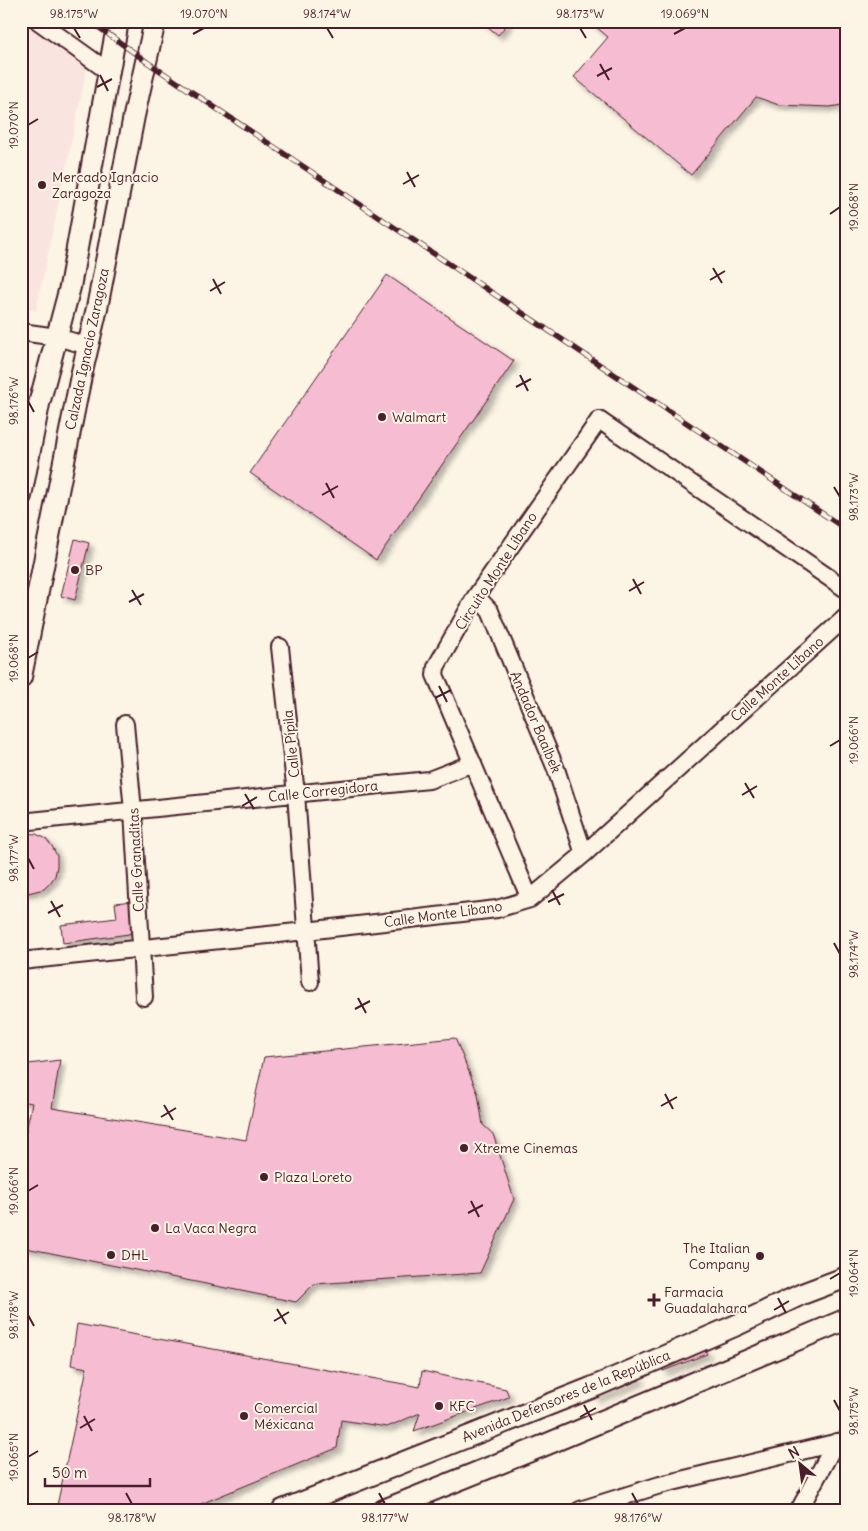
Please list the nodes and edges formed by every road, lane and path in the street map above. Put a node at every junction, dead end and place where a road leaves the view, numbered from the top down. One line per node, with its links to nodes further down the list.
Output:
1 (38, 21): 4 (street)
2 (118, 21): 4 (main road)
3 (155, 21): 8 (main road, Calzada Ignacio Zaragoza)
4 (109, 72): 5 (main road)
5 (70, 287): 7 (main road); 8 (main road)
6 (21, 332): 7 (street)
7 (57, 337): 8 (street); 9 (main road)
8 (89, 338): 14 (main road, Calzada Ignacio Zaragoza)
9 (21, 496)
10 (847, 590): 11 (street, Circuito Monte Líbano)
11 (476, 596): 16 (street, Circuito Monte Líbano); 20 (street, Andador Baalbek)
12 (847, 616): 20 (street, Calle Monte Líbano)
13 (280, 647): 17 (street, Calle Pípila)
14 (21, 678)
15 (126, 724): 18 (street, Calle Granaditas)
16 (473, 762): 17 (street, Calle Corregidora); 21 (street, Circuito Monte Líbano)
17 (296, 794): 18 (street, Calle Corregidora); 22 (street, Calle Pípila)
18 (134, 811): 19 (street, Calle Corregidora); 23 (street, Calle Granaditas)
19 (21, 822)
20 (584, 854): 21 (street, Calle Monte Líbano)
21 (530, 899): 22 (street, Calle Monte Líbano)
22 (306, 931): 23 (street, Calle Monte Líbano); 25 (street, Calle Pípila)
23 (141, 950): 24 (street, Calle Monte Líbano); 26 (street, Calle Granaditas)
24 (21, 961)
25 (310, 982)
26 (144, 996)
27 (847, 1277): 30 (main road, Avenida Defensores de la República)
28 (847, 1319): 31 (main road)
29 (842, 1441): 32 (street); 33 (street)
30 (284, 1510)
31 (384, 1510)
32 (580, 1510)
33 (799, 1510)

